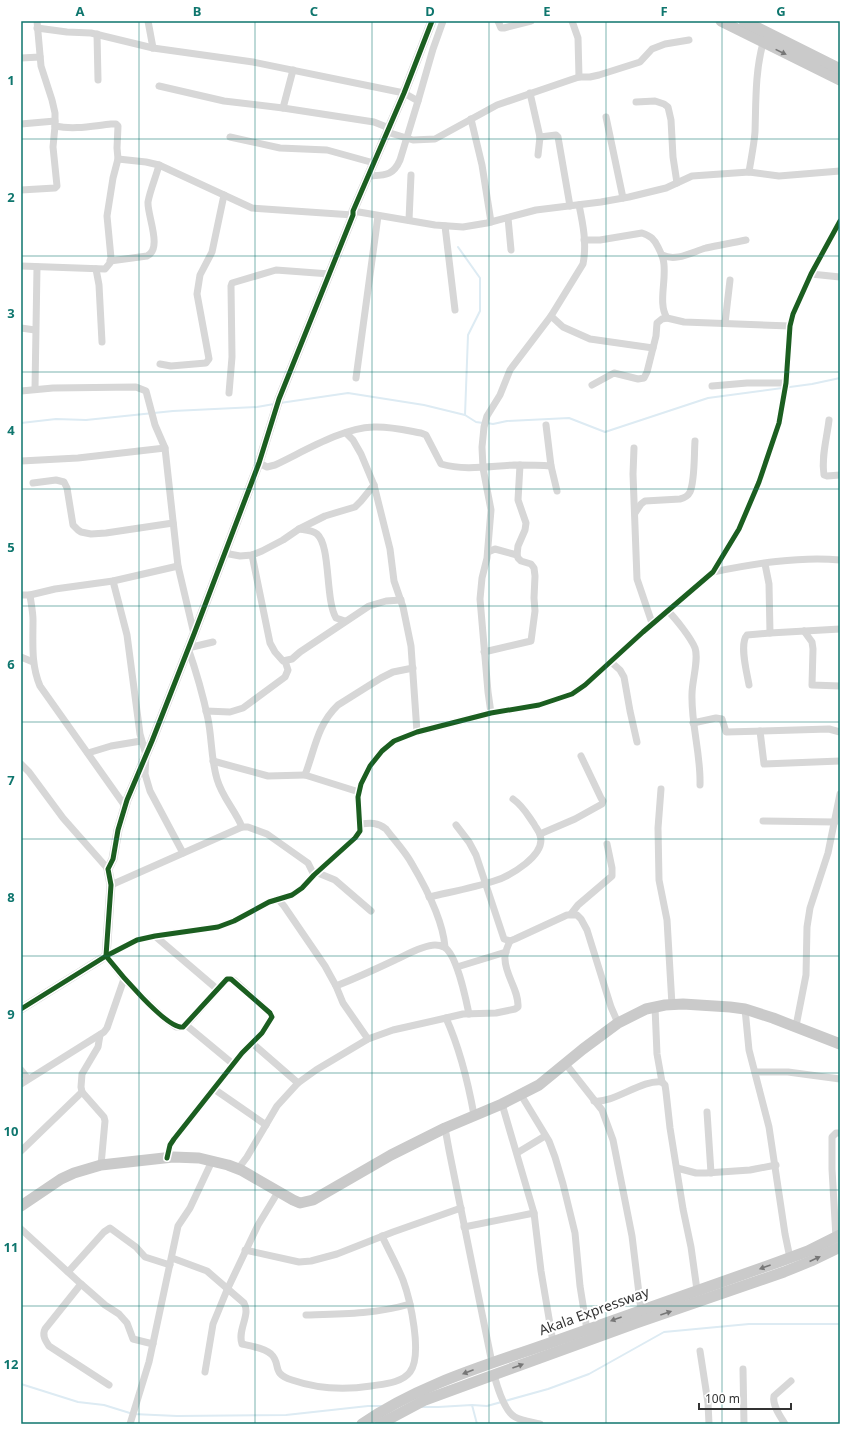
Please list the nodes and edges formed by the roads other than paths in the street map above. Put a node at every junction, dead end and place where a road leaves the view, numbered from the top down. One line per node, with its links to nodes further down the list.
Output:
1 (148, 21): 13 (street)
2 (432, 21): 22 (street)
3 (443, 21): 24 (street)
4 (498, 21): 5 (street)
5 (531, 21)
6 (572, 21): 18 (street)
7 (721, 21): 12 (main road)
8 (744, 21): 16 (main road)
9 (37, 25): 10 (street); 14 (street)
10 (97, 34): 13 (street); 19 (street)
11 (689, 40): 18 (street)
12 (763, 43): 20 (main road, one-way to 20); 40 (street)
13 (153, 48): 17 (street)
14 (40, 57): 15 (street); 29 (street)
15 (21, 58)
16 (840, 69)
17 (293, 70): 22 (street); 26 (street)
18 (579, 77): 23 (street)
19 (98, 80)
20 (840, 80)
21 (159, 86): 26 (street)
22 (404, 93): 24 (street); 31 (street)
23 (530, 93): 28 (street); 33 (street)
24 (418, 101): 34 (street)
25 (636, 102): 43 (street)
26 (283, 108): 31 (street)
27 (606, 118): 46 (street)
28 (471, 119): 34 (street); 54 (street)
29 (55, 123): 30 (street); 36 (street); 44 (street)
30 (21, 124)
31 (388, 130): 34 (street); 37 (street)
32 (230, 137): 37 (street)
33 (540, 137): 35 (street); 48 (street)
34 (407, 138): 42 (street)
35 (538, 155)
36 (118, 159): 38 (street); 61 (street)
37 (374, 163): 42 (street)
38 (159, 165): 45 (street); 61 (street)
39 (840, 171): 40 (street)
40 (749, 172): 43 (street)
41 (411, 175): 52 (street)
42 (369, 176): 49 (street)
43 (677, 183): 46 (street)
44 (21, 190)
45 (224, 196): 49 (street); 78 (street)
46 (623, 198): 47 (street)
47 (579, 205): 48 (street); 57 (street)
48 (570, 206): 51 (street)
49 (353, 213): 50 (street); 65 (street)
50 (378, 216): 52 (street); 79 (street)
51 (508, 218): 54 (street); 59 (street)
52 (409, 220): 55 (street)
53 (840, 221): 56 (street)
54 (491, 222): 55 (street)
55 (445, 226): 69 (street)
56 (837, 231): 66 (street)
57 (584, 240): 60 (street); 70 (street)
58 (746, 240): 60 (street)
59 (511, 250)
60 (664, 259): 71 (street)
61 (110, 261): 64 (street)
62 (21, 266): 63 (street)
63 (37, 267): 64 (street); 75 (street)
64 (96, 269): 76 (street)
65 (330, 274): 85 (street); 93 (street)
66 (811, 274): 67 (street); 73 (street)
67 (840, 277)
68 (730, 280): 72 (street)
69 (455, 310)
70 (551, 316): 77 (street); 96 (street)
71 (664, 317): 72 (street); 77 (street)
72 (725, 323): 73 (street)
73 (790, 326): 80 (street)
74 (21, 328): 75 (street)
75 (35, 330): 83 (street)
76 (102, 342)
77 (653, 348): 81 (street)
78 (160, 364)
79 (356, 378)
80 (786, 383): 82 (street); 111 (street)
81 (592, 385)
82 (712, 386)
83 (35, 389): 84 (street); 90 (street)
84 (21, 391)
85 (229, 393)
86 (829, 420): 97 (street)
87 (546, 425): 95 (street)
88 (346, 433): 93 (street); 96 (street); 99 (street)
89 (695, 442): 101 (street)
90 (165, 448): 92 (street); 102 (street)
91 (634, 448): 101 (street)
92 (21, 461)
93 (259, 463): 105 (street)
94 (520, 465): 95 (street); 96 (street); 106 (street)
95 (551, 466): 100 (street)
96 (483, 468): 104 (street)
97 (840, 474)
98 (33, 482): 102 (street)
99 (374, 486): 103 (street); 115 (street)
100 (557, 491)
101 (635, 513): 118 (street)
102 (173, 523): 110 (street)
103 (299, 529): 107 (street); 117 (street)
104 (488, 552): 106 (street); 125 (street)
105 (224, 553): 107 (street); 122 (street)
106 (517, 554): 125 (street)
107 (252, 555): 128 (street)
108 (839, 562): 109 (street)
109 (765, 564): 111 (street); 121 (street)
110 (178, 566): 112 (street); 122 (street)
111 (713, 572): 116 (street)
112 (113, 581): 114 (street); 139 (street)
113 (21, 595): 114 (street)
114 (30, 595): 127 (street)
115 (401, 600): 117 (street); 130 (street)
116 (668, 611): 118 (street); 135 (street)
117 (345, 621): 128 (street)
118 (652, 623): 129 (street)
119 (840, 629): 120 (street)
120 (804, 631): 121 (street); 132 (street)
121 (770, 633): 131 (street)
122 (194, 634): 124 (street)
123 (212, 642): 124 (street)
124 (188, 648): 133 (street); 142 (street)
125 (484, 652): 134 (street)
126 (21, 657): 127 (street)
127 (33, 662): 141 (street)
128 (285, 662): 133 (street)
129 (611, 662): 134 (street); 140 (street)
130 (413, 668): 137 (street); 147 (street)
131 (749, 685)
132 (840, 686)
133 (206, 711): 144 (street)
134 (491, 713): 137 (street)
135 (693, 723): 136 (street); 148 (street)
136 (760, 731): 138 (street); 145 (street)
137 (417, 732): 150 (street)
138 (840, 732)
139 (141, 741): 141 (street); 142 (street)
140 (638, 742)
141 (88, 753): 153 (street)
142 (146, 755): 153 (street); 161 (street)
143 (581, 756): 159 (street)
144 (213, 761): 147 (street); 158 (street)
145 (840, 761)
146 (21, 764): 162 (street)
147 (305, 775): 150 (street)
148 (700, 785)
149 (661, 789): 179 (street)
150 (359, 792): 156 (street)
151 (840, 794): 155 (street)
152 (513, 799): 159 (street)
153 (125, 806): 162 (street)
154 (763, 821): 155 (street)
155 (835, 822): 187 (street)
156 (360, 824): 163 (street); 166 (street)
157 (456, 825): 164 (street)
158 (242, 827): 161 (street); 163 (street)
159 (540, 834): 164 (street)
160 (607, 844): 169 (street)
161 (183, 853): 165 (street)
162 (108, 869): 165 (street)
163 (316, 874): 167 (street); 168 (street)
164 (486, 884): 166 (street); 171 (street)
165 (111, 885): 174 (street)
166 (429, 896): 172 (street)
167 (278, 899): 170 (street); 177 (street)
168 (370, 911)
169 (571, 914): 171 (street); 185 (street)
170 (155, 936): 174 (street); 178 (street)
171 (510, 941): 173 (street)
172 (445, 947): 175 (street); 177 (street)
173 (506, 952): 175 (street); 183 (street)
174 (106, 956): 176 (street); 180 (street)
175 (457, 967): 183 (street)
176 (124, 979): 186 (street); 188 (street)
177 (336, 986): 189 (street)
178 (218, 989): 186 (street); 190 (street)
179 (672, 1004): 181 (main road); 182 (main road)
180 (22, 1006)
181 (655, 1007): 185 (main road); 198 (street)
182 (745, 1009): 187 (main road); 195 (street)
183 (469, 1014): 184 (street)
184 (446, 1018): 189 (street); 207 (street)
185 (618, 1023): 192 (main road)
186 (186, 1025): 193 (street)
187 (796, 1026): 191 (main road)
188 (100, 1035): 196 (street); 202 (street)
189 (368, 1039): 199 (street)
190 (252, 1043): 193 (street); 199 (street)
191 (840, 1044)
192 (566, 1063): 203 (main road); 204 (street)
193 (233, 1064): 201 (street)
194 (21, 1070): 196 (street)
195 (755, 1072): 197 (street); 217 (street)
196 (28, 1079): 200 (street)
197 (840, 1079)
198 (662, 1082): 204 (street); 218 (street)
199 (298, 1083): 208 (street)
200 (21, 1084)
201 (214, 1089): 208 (street); 214 (street)
202 (82, 1092): 212 (street); 216 (street)
203 (521, 1094): 205 (main road); 211 (street)
204 (594, 1101): 237 (street)
205 (502, 1104): 207 (main road); 213 (street)
206 (706, 1112): 220 (street)
207 (474, 1115): 209 (main road)
208 (266, 1125): 219 (street)
209 (445, 1128): 221 (main road); 223 (street)
210 (840, 1133): 228 (street)
211 (545, 1136): 213 (street); 239 (street)
212 (21, 1151)
213 (517, 1153): 224 (street)
214 (167, 1158): 215 (main road); 216 (main road)
215 (212, 1161): 219 (main road); 231 (street)
216 (101, 1164): 222 (main road)
217 (776, 1165): 220 (street); 230 (street)
218 (677, 1168): 220 (street); 235 (street)
219 (238, 1169): 221 (main road)
220 (711, 1173)
221 (278, 1192): 229 (street)
222 (21, 1206)
223 (461, 1208): 225 (street); 227 (street)
224 (534, 1213): 225 (street); 241 (street)
225 (464, 1227): 244 (street)
226 (21, 1229): 232 (street)
227 (382, 1236): 229 (street); 236 (street)
228 (838, 1240): 230 (main road, Akala Expressway); 240 (main road, Akala Expressway, one-way to 228)
229 (245, 1250): 234 (street)
230 (790, 1258): 235 (main road, Akala Expressway, one-way to 235)
231 (171, 1261): 232 (street); 234 (street); 242 (street)
232 (68, 1272): 233 (street)
233 (81, 1284): 242 (street); 249 (street)
234 (227, 1290): 236 (street); 246 (street)
235 (697, 1290): 237 (main road, Akala Expressway)
236 (410, 1304): 238 (street)
237 (641, 1310): 239 (main road, Akala Expressway, one-way to 239)
238 (306, 1315)
239 (587, 1330): 240 (main road, Akala Expressway)
240 (575, 1340): 241 (main road, Akala Expressway); 247 (main road, Akala Expressway, one-way to 240)
241 (553, 1342): 244 (main road, Akala Expressway)
242 (153, 1344): 252 (street)
243 (700, 1351): 256 (street)
244 (492, 1363): 250 (main road, Akala Expressway, one-way to 250)
245 (742, 1369): 257 (street)
246 (205, 1372)
247 (494, 1374): 250 (main road, Akala Expressway); 255 (street)
248 (790, 1381): 258 (street)
249 (109, 1385)
250 (421, 1398): 251 (main road, Akala Expressway); 251 (main road, Akala Expressway)
251 (401, 1407): 253 (main road, Akala Expressway); 254 (main road, Akala Expressway)
252 (130, 1424)
253 (362, 1424)
254 (380, 1424)
255 (540, 1424)
256 (709, 1424)
257 (744, 1424)
258 (785, 1424)

